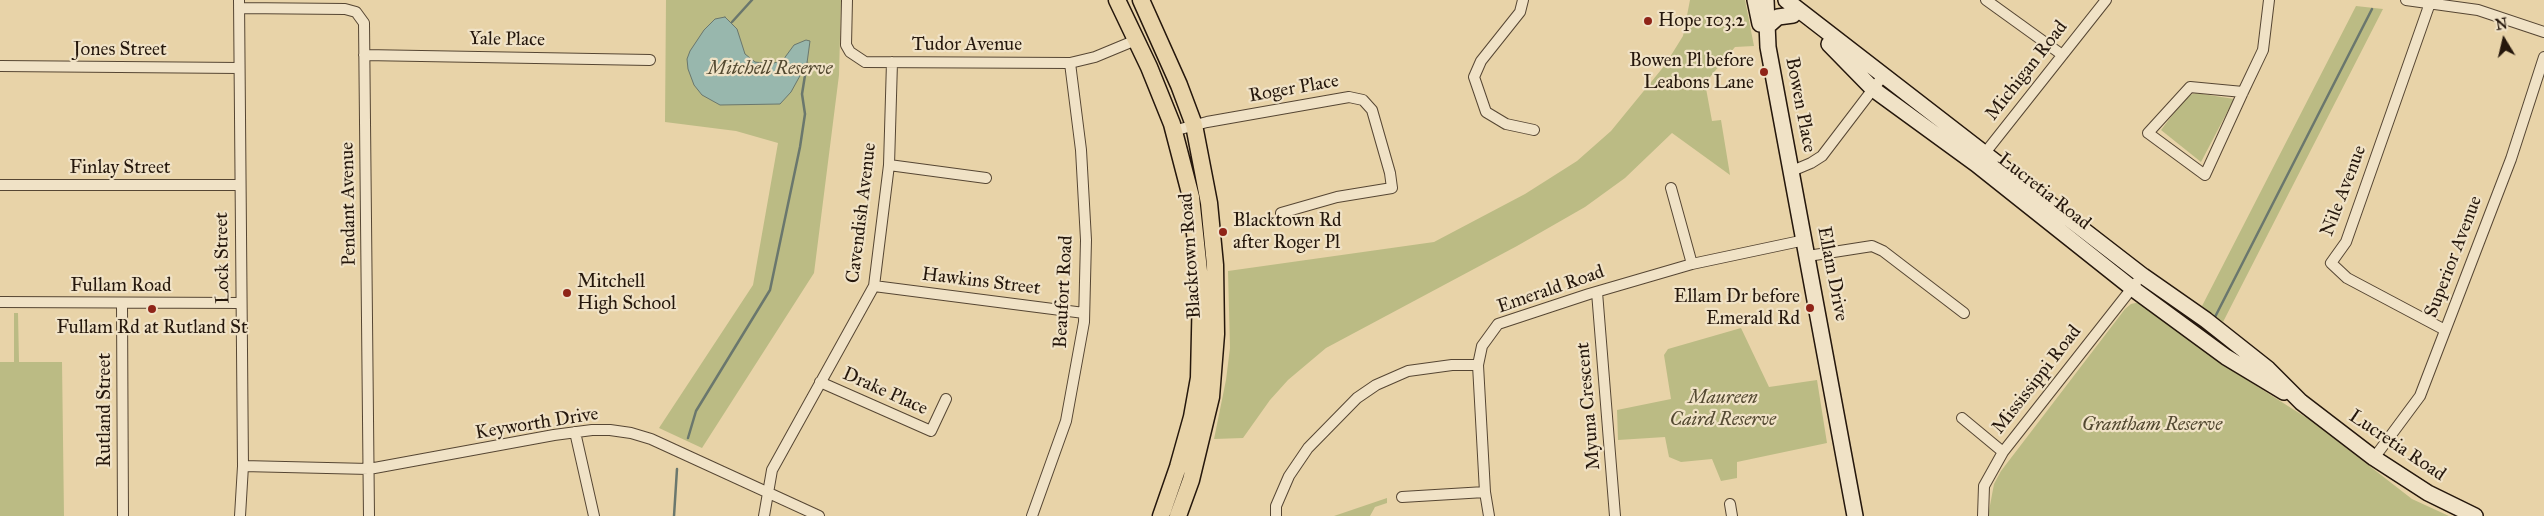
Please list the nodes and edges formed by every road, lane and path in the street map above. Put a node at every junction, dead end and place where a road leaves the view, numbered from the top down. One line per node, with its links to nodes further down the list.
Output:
1 (846, 0): 24 (street, Tudor Avenue)
2 (1117, 0): 18 (main road)
3 (1141, 0): 31 (main road, Blacktown Road)
4 (1523, 0): 32 (street)
5 (1755, 0): 19 (street, Bowen Place)
6 (1766, 0): 16 (street, Bowen Place)
7 (1773, 0): 15 (street, Lucretia Road)
8 (1786, 0): 28 (street, Lucretia Road)
9 (1986, 0): 20 (street)
10 (2106, 0): 20 (street, Michigan Road)
11 (2269, 0): 30 (street)
12 (2406, 0): 13 (street)
13 (2430, 3): 17 (street); 54 (street, Nile Avenue)
14 (239, 4): 21 (street, Pendant Avenue); 27 (street, Lock Street)
15 (1793, 15): 16 (street); 29 (street, Lucretia Road)
16 (1769, 25): 19 (street, Bowen Place)
17 (2544, 32)
18 (1136, 40): 25 (street, Tudor Avenue); 33 (main road)
19 (1768, 46): 36 (street, Bowen Place)
20 (2061, 54): 34 (street, Michigan Road)
21 (364, 55): 23 (street, Yale Place); 64 (street, Pendant Avenue)
22 (2544, 57): 54 (street, Superior Avenue)
23 (650, 60)
24 (892, 62): 25 (street, Tudor Avenue); 35 (street, Cavendish Avenue)
25 (1070, 63): 52 (street, Beaufort Road)
26 (0, 66): 27 (street, Jones Street)
27 (239, 68): 39 (street, Lock Street)
28 (1883, 76): 29 (street); 34 (street, Lucretia Road)
29 (1873, 89): 34 (street, Lucretia Road); 36 (street)
30 (2243, 92): 30 (street)
31 (1194, 126): 33 (street, Roger Place); 41 (street, Roger Place); 77 (main road, Blacktown Road)
32 (1534, 130)
33 (1173, 131): 76 (main road)
34 (1980, 159): 45 (street, Lucretia Road); 47 (street, Lucretia Road)
35 (889, 165): 37 (street); 46 (street, Cavendish Avenue)
36 (1792, 171): 42 (street, Ellam Drive)
37 (986, 178)
38 (0, 185): 39 (street, Finlay Street)
39 (239, 185): 51 (street, Lock Street)
40 (1671, 188): 44 (street)
41 (1282, 213)
42 (1805, 240): 43 (street, Ellam Drive); 44 (street, Emerald Road)
43 (1808, 256): 53 (street); 82 (street, Ellam Drive)
44 (1692, 264): 48 (street, Emerald Road)
45 (2142, 276): 47 (street, Mississippi Road); 58 (street, Lucretia Road)
46 (874, 286): 52 (street, Hawkins Street); 56 (street, Cavendish Avenue)
47 (2132, 288): 58 (street, Lucretia Road); 61 (street, Mississippi Road)
48 (1597, 292): 55 (street, Emerald Road); 80 (street, Myuna Crescent)
49 (0, 302): 50 (street, Fullam Road)
50 (122, 304): 51 (street, Fullam Road); 69 (street, Rutland Street)
51 (241, 304): 63 (street, Lock Street)
52 (1084, 313): 75 (street, Beaufort Road)
53 (1964, 313)
54 (2445, 330): 62 (street, Superior Avenue)
55 (1478, 365): 65 (street, Emerald Road); 78 (street)
56 (820, 382): 57 (street, Drake Place); 66 (street, Cavendish Avenue)
57 (946, 400)
58 (2301, 402): 62 (street, Lucretia Road)
59 (1962, 418): 61 (street)
60 (574, 432): 64 (street, Keyworth Drive); 66 (street, Keyworth Drive); 72 (street)
61 (2003, 452): 83 (street, Mississippi Road)
62 (2374, 458): 84 (street, Lucretia Road)
63 (244, 466): 64 (street, Keyworth Drive); 70 (street, Lock Street)
64 (369, 469): 71 (street, Pendant Avenue)
65 (1485, 492): 67 (street); 79 (street, Emerald Road)
66 (767, 493): 73 (street, Cavendish Avenue); 74 (street, Keyworth Drive)
67 (1402, 497)
68 (1730, 504): 81 (street)
69 (124, 516)
70 (240, 516)
71 (369, 516)
72 (594, 516)
73 (764, 516)
74 (819, 516)
75 (1032, 516)
76 (1161, 516)
77 (1178, 516)
78 (1276, 516)
79 (1489, 516)
80 (1615, 516)
81 (1732, 516)
82 (1855, 516)
83 (1982, 516)
84 (2475, 516)

